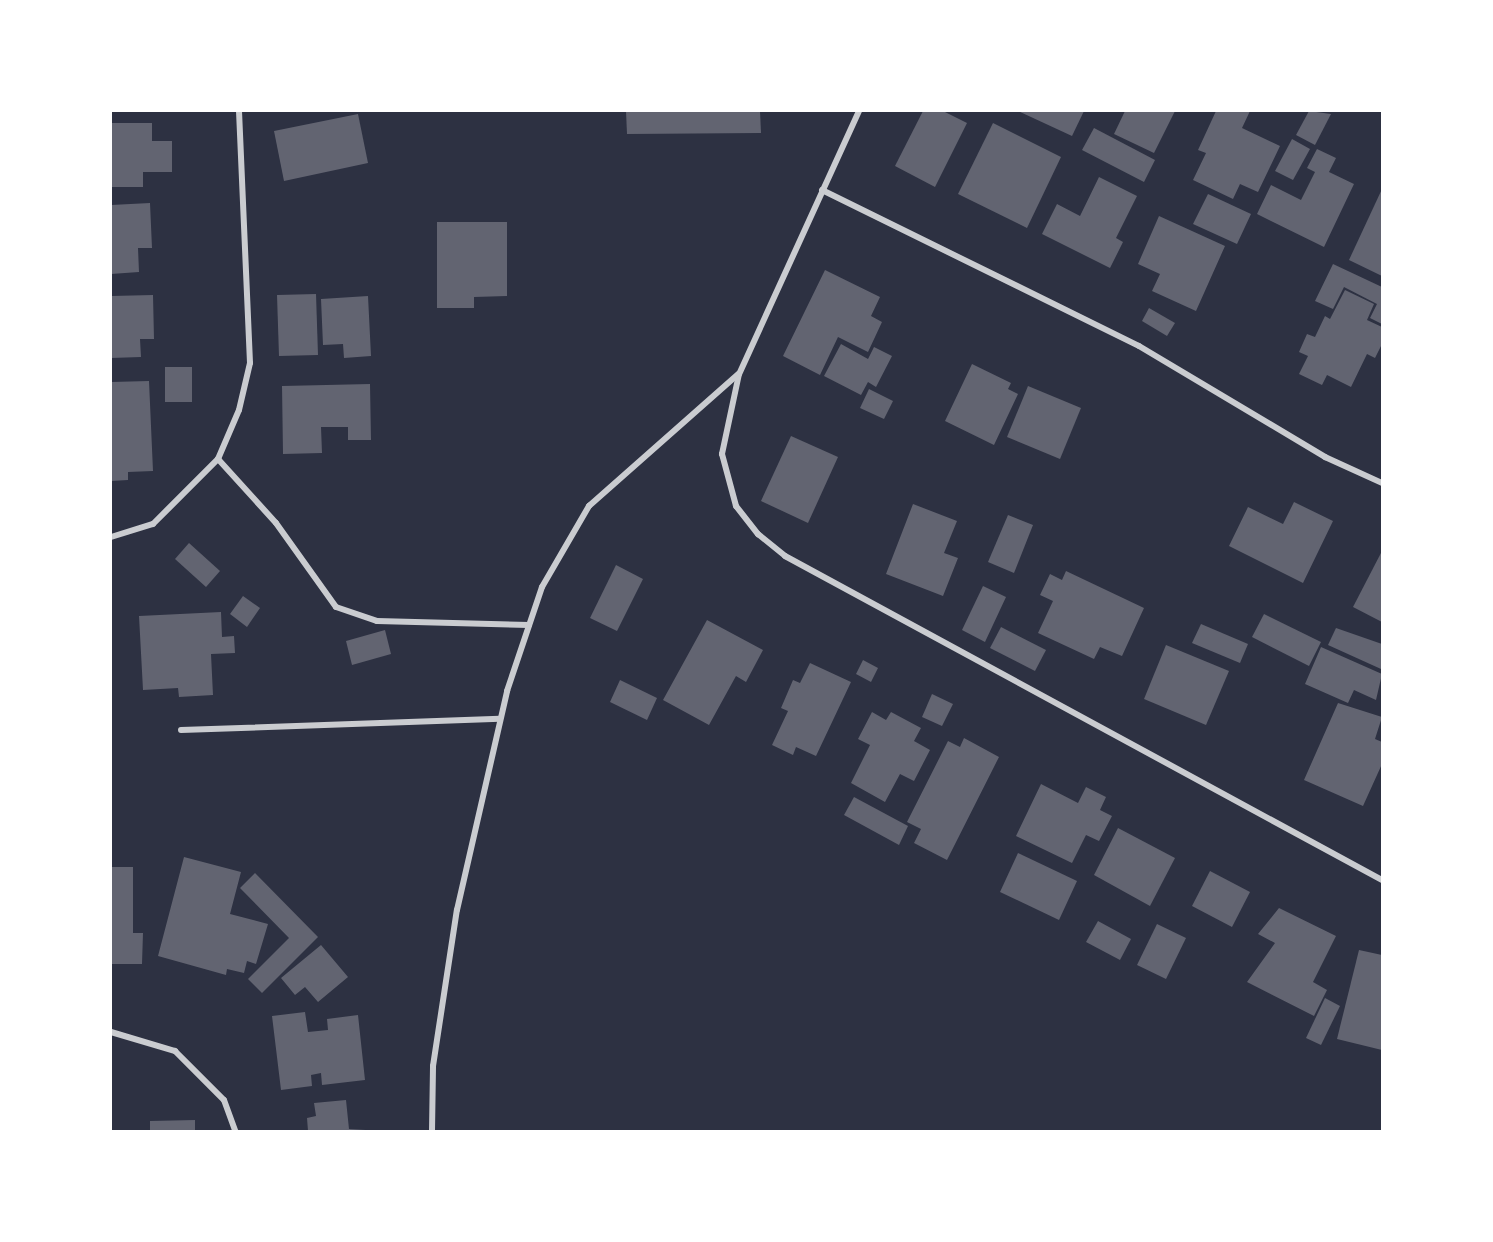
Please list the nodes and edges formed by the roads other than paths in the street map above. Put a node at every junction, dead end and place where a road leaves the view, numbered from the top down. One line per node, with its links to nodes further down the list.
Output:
1 (238, 111): 5 (street)
2 (859, 111): 3 (street)
3 (822, 190): 4 (street); 6 (street)
4 (739, 374): 8 (street); 11 (street)
5 (218, 459): 7 (street); 8 (street)
6 (1382, 483)
7 (111, 537)
8 (529, 625): 9 (street)
9 (500, 719): 10 (street); 14 (street)
10 (181, 730)
11 (1382, 880)
12 (111, 1032): 13 (street)
13 (235, 1131)
14 (432, 1131)

